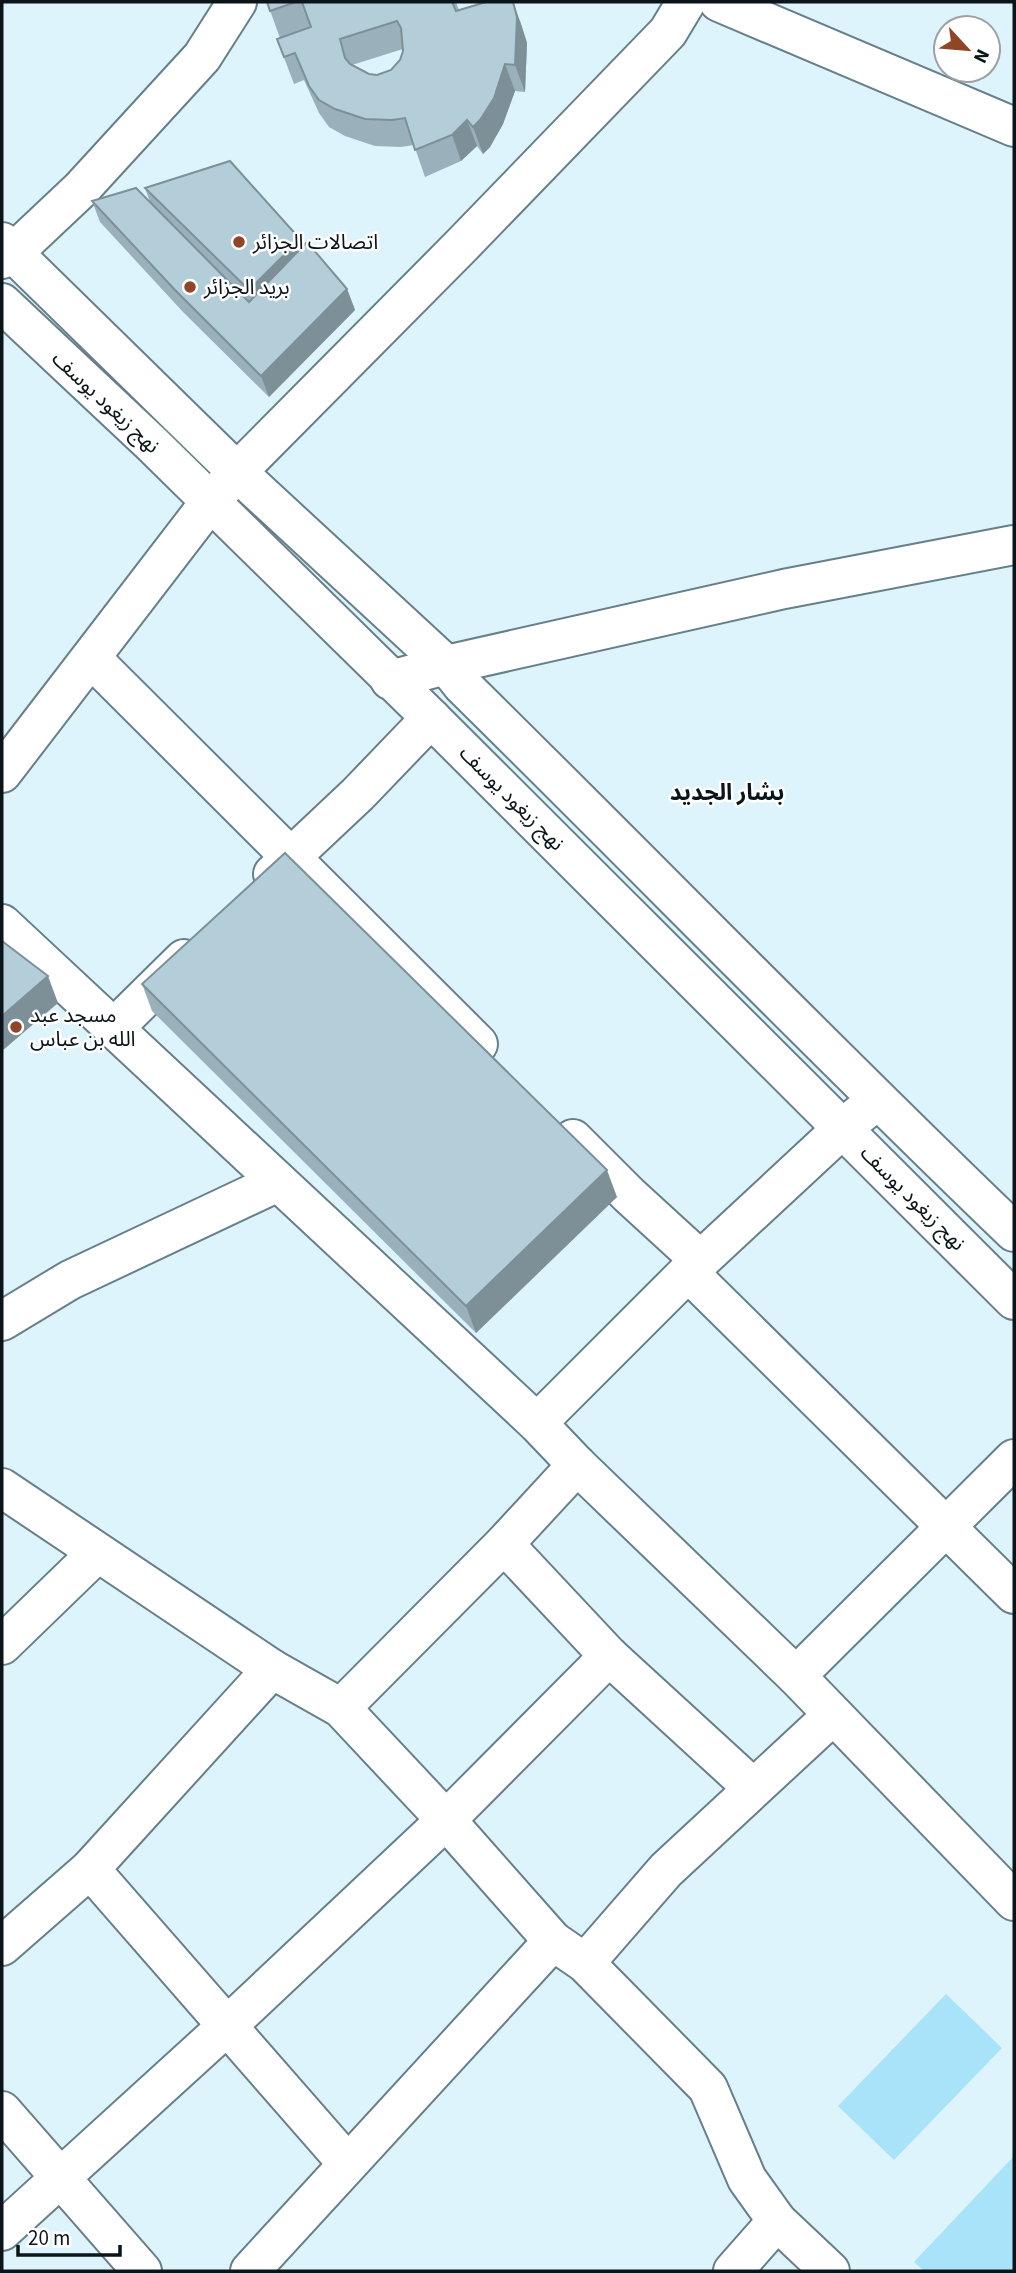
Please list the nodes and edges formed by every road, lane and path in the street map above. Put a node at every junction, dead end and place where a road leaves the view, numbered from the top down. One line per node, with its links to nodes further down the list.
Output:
1 (686, 2): 7 (street)
2 (719, 2): 4 (street)
3 (223, 10): 5 (street)
4 (1014, 127)
5 (5, 251): 7 (street, نهج زيغود يوسف)
6 (2, 303): 8 (street, نهج زيغود يوسف)
7 (237, 472): 8 (street); 11 (street, نهج زيغود يوسف)
8 (210, 502): 10 (street); 12 (street, نهج زيغود يوسف)
9 (1014, 545): 11 (street)
10 (92, 659): 14 (street); 15 (street)
11 (446, 665): 12 (street); 21 (street, نهج زيغود يوسف)
12 (390, 680): 13 (street, نهج زيغود يوسف)
13 (431, 718): 15 (street); 23 (street, نهج زيغود يوسف)
14 (2, 773)
15 (291, 856): 16 (street); 20 (street)
16 (252, 894)
17 (2, 924): 19 (street)
18 (213, 932): 19 (street)
19 (114, 1027): 24 (street)
20 (502, 1067)
21 (877, 1101): 23 (street); 25 (street, نهج زيغود يوسف)
22 (551, 1116): 26 (street)
23 (843, 1128): 26 (street); 27 (street, نهج زيغود يوسف)
24 (278, 1182): 28 (street); 29 (street)
25 (1014, 1232)
26 (694, 1266): 29 (street); 33 (street)
27 (1014, 1300)
28 (2, 1321)
29 (537, 1423): 31 (street)
30 (1014, 1459): 33 (street)
31 (577, 1465): 34 (street); 40 (street)
32 (2, 1488): 35 (street)
33 (947, 1526): 36 (street); 40 (street)
34 (504, 1544): 38 (street); 41 (street)
35 (97, 1553): 37 (street); 39 (street)
36 (1014, 1594)
37 (2, 1645)
38 (609, 1656): 43 (street); 44 (street)
39 (272, 1669): 41 (street); 45 (street)
40 (796, 1676): 42 (street)
41 (341, 1708): 44 (street)
42 (833, 1715): 43 (street); 46 (street)
43 (753, 1788): 49 (street)
44 (446, 1820): 47 (street); 50 (street)
45 (90, 1868): 48 (street); 50 (street)
46 (1014, 1901)
47 (553, 1941): 49 (street); 52 (street)
48 (2, 1946)
49 (585, 1963): 54 (street)
50 (227, 2026): 52 (street); 53 (street)
51 (2, 2111): 53 (street)
52 (347, 2163): 57 (street)
53 (59, 2179): 55 (street); 56 (street)
54 (777, 2221): 58 (street); 59 (street)
55 (2, 2231)
56 (142, 2271)
57 (250, 2271)
58 (733, 2271)
59 (830, 2271)

